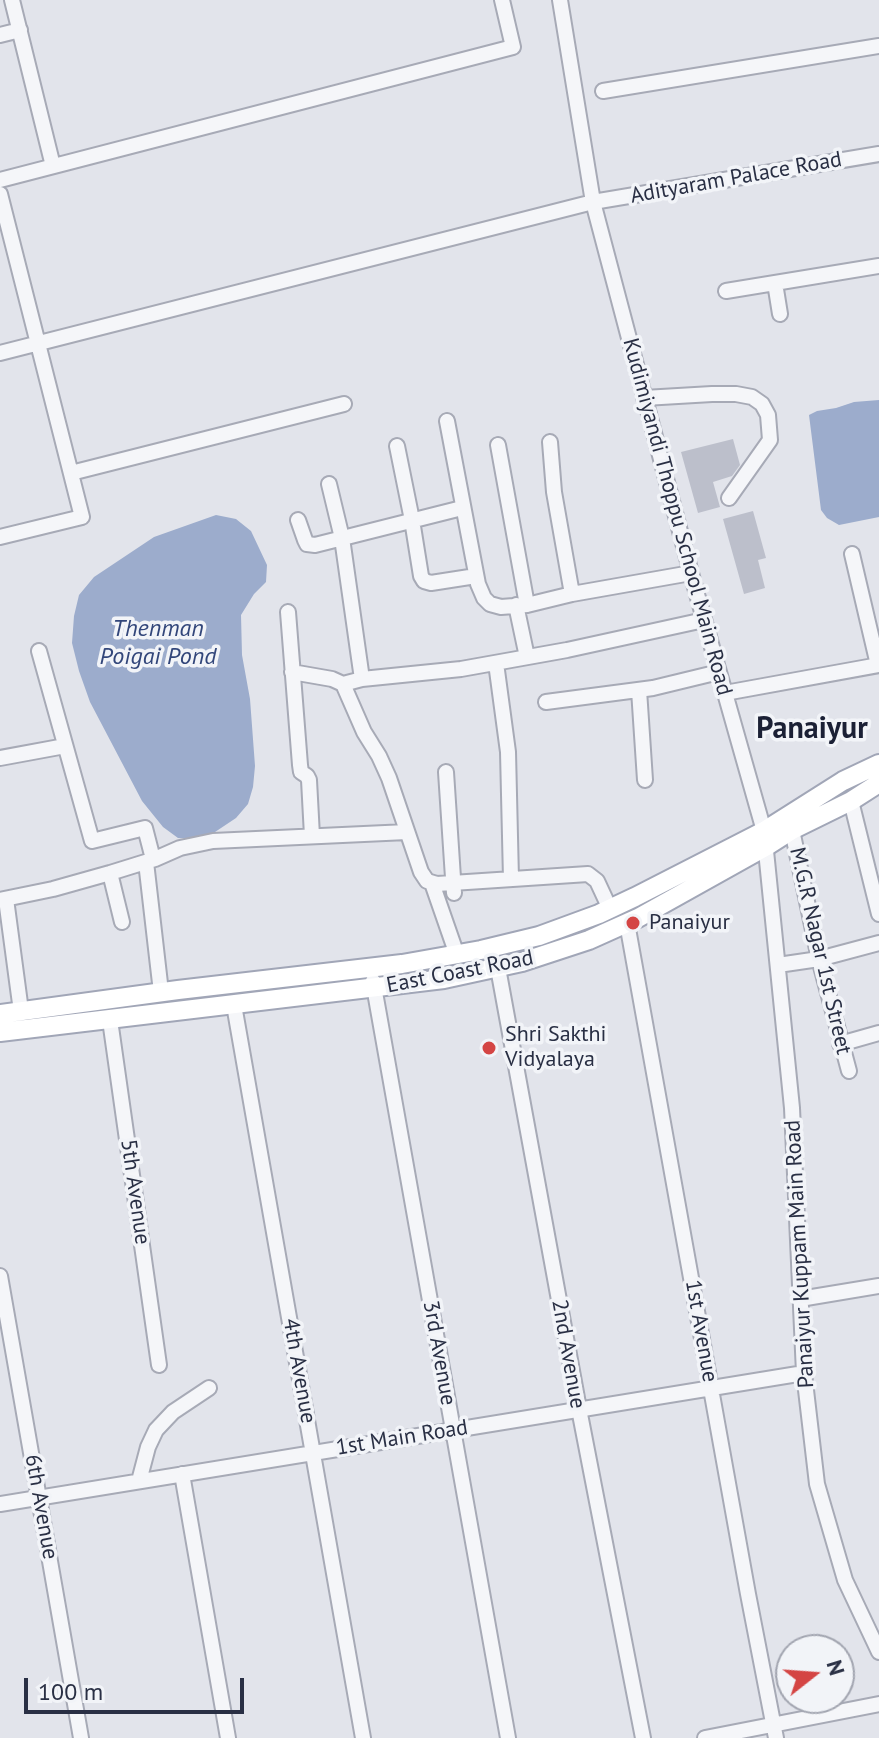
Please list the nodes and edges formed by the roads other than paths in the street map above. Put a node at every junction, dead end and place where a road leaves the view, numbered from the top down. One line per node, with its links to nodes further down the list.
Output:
1 (12, 0): 4 (street)
2 (502, 0): 9 (street)
3 (560, 0): 12 (street, Kudimiyandi Thoppu School Main Road)
4 (20, 30): 5 (street); 9 (street)
5 (0, 35)
6 (879, 46): 7 (street)
7 (603, 91)
8 (879, 154): 12 (street, Adityaram Palace Road)
9 (53, 166): 10 (street)
10 (0, 180)
11 (0, 194): 17 (street)
12 (593, 202): 17 (street, Adityaram Palace Road); 19 (street, Kudimiyandi Thoppu School Main Road)
13 (879, 266): 14 (street)
14 (775, 283): 15 (street); 16 (street)
15 (726, 291)
16 (780, 314)
17 (38, 343): 18 (street, Adityaram Palace Road); 25 (street)
18 (0, 353)
19 (644, 398): 27 (street); 34 (street, Kudimiyandi Thoppu School Main Road)
20 (344, 404): 25 (street)
21 (447, 421): 28 (street)
22 (550, 442): 36 (street)
23 (498, 445): 37 (street)
24 (397, 446): 30 (street)
25 (71, 473): 31 (street)
26 (329, 484): 32 (street)
27 (729, 498)
28 (462, 508): 30 (street); 35 (street)
29 (298, 520): 32 (street)
30 (412, 520): 32 (street); 35 (street)
31 (0, 537)
32 (342, 538): 46 (street)
33 (852, 554): 43 (street)
34 (691, 573): 36 (street); 39 (street, Kudimiyandi Thoppu School Main Road)
35 (476, 576): 37 (street)
36 (572, 594): 37 (street)
37 (521, 605): 41 (street)
38 (288, 612): 44 (street)
39 (704, 620): 41 (street); 45 (street, Kudimiyandi Thoppu School Main Road)
40 (39, 651): 51 (street)
41 (527, 657): 42 (street)
42 (496, 663): 46 (street); 64 (street)
43 (879, 665): 49 (street)
44 (292, 672): 47 (street); 60 (street)
45 (719, 672): 48 (street); 49 (street, Kudimiyandi Thoppu School Main Road)
46 (362, 679): 47 (street)
47 (343, 684): 59 (street)
48 (639, 690): 50 (street); 55 (street)
49 (725, 693): 61 (street, Kudimiyandi Thoppu School Main Road)
50 (546, 702)
51 (65, 746): 52 (street); 62 (street)
52 (0, 758)
53 (879, 764): 61 (main road, East Coast Road)
54 (446, 772): 66 (street)
55 (645, 780)
56 (879, 783): 57 (main road, East Coast Road)
57 (851, 801): 58 (main road, East Coast Road); 69 (street)
58 (792, 830): 61 (main road, East Coast Road); 74 (street, M.G.R Nagar 1st Street)
59 (407, 832): 60 (street); 65 (street)
60 (312, 836): 62 (street)
61 (766, 838): 68 (main road, East Coast Road); 71 (main road, East Coast Road); 75 (street, Panaiyur Kuppam Main Road)
62 (150, 860): 63 (street); 79 (street)
63 (110, 873): 67 (street); 70 (street)
64 (511, 879): 66 (street); 68 (street)
65 (432, 883): 66 (street); 73 (street)
66 (453, 888)
67 (3, 900): 81 (street)
68 (610, 909): 73 (main road, East Coast Road)
69 (879, 914)
70 (122, 922)
71 (627, 923): 76 (main road, East Coast Road); 94 (street, 1st Avenue)
72 (879, 943): 74 (street)
73 (457, 955): 77 (main road, East Coast Road)
74 (819, 959): 75 (street); 86 (street, M.G.R Nagar 1st Street)
75 (778, 965): 90 (street, Panaiyur Kuppam Main Road)
76 (498, 968): 78 (main road, East Coast Road); 95 (street, 2nd Avenue)
77 (371, 969): 78 (street, 3rd Avenue); 79 (main road, East Coast Road)
78 (374, 988): 80 (main road, East Coast Road); 96 (street, 3rd Avenue)
79 (161, 992): 81 (main road, East Coast Road)
80 (234, 1005): 83 (main road, East Coast Road); 97 (street, 4th Avenue)
81 (21, 1011): 82 (main road, East Coast Road)
82 (0, 1014)
83 (110, 1020): 84 (main road, East Coast Road); 91 (street, 5th Avenue)
84 (0, 1032)
85 (879, 1033): 86 (street)
86 (840, 1044): 87 (street, M.G.R Nagar 1st Street)
87 (849, 1071)
88 (0, 1276): 100 (street, 6th Avenue)
89 (879, 1286): 90 (street)
90 (800, 1299): 92 (street, Panaiyur Kuppam Main Road)
91 (159, 1365)
92 (804, 1373): 94 (street, 1st Main Road); 102 (street, Panaiyur Kuppam Main Road)
93 (209, 1388): 99 (street)
94 (711, 1388): 95 (street, 1st Main Road); 104 (street, 1st Avenue)
95 (579, 1409): 96 (street, 1st Main Road); 109 (street, 2nd Avenue)
96 (453, 1430): 97 (street, 1st Main Road); 108 (street, 3rd Avenue)
97 (314, 1453): 98 (street, 1st Main Road); 107 (street, 4th Avenue)
98 (182, 1474): 99 (street, 1st Main Road); 106 (street)
99 (139, 1481): 100 (street, 1st Main Road)
100 (39, 1498): 101 (street, 1st Main Road); 105 (street, 6th Avenue)
101 (0, 1504)
102 (879, 1652)
103 (879, 1704): 104 (street)
104 (775, 1732): 110 (street)
105 (81, 1738)
106 (228, 1738)
107 (363, 1738)
108 (508, 1738)
109 (643, 1738)
110 (705, 1738)

